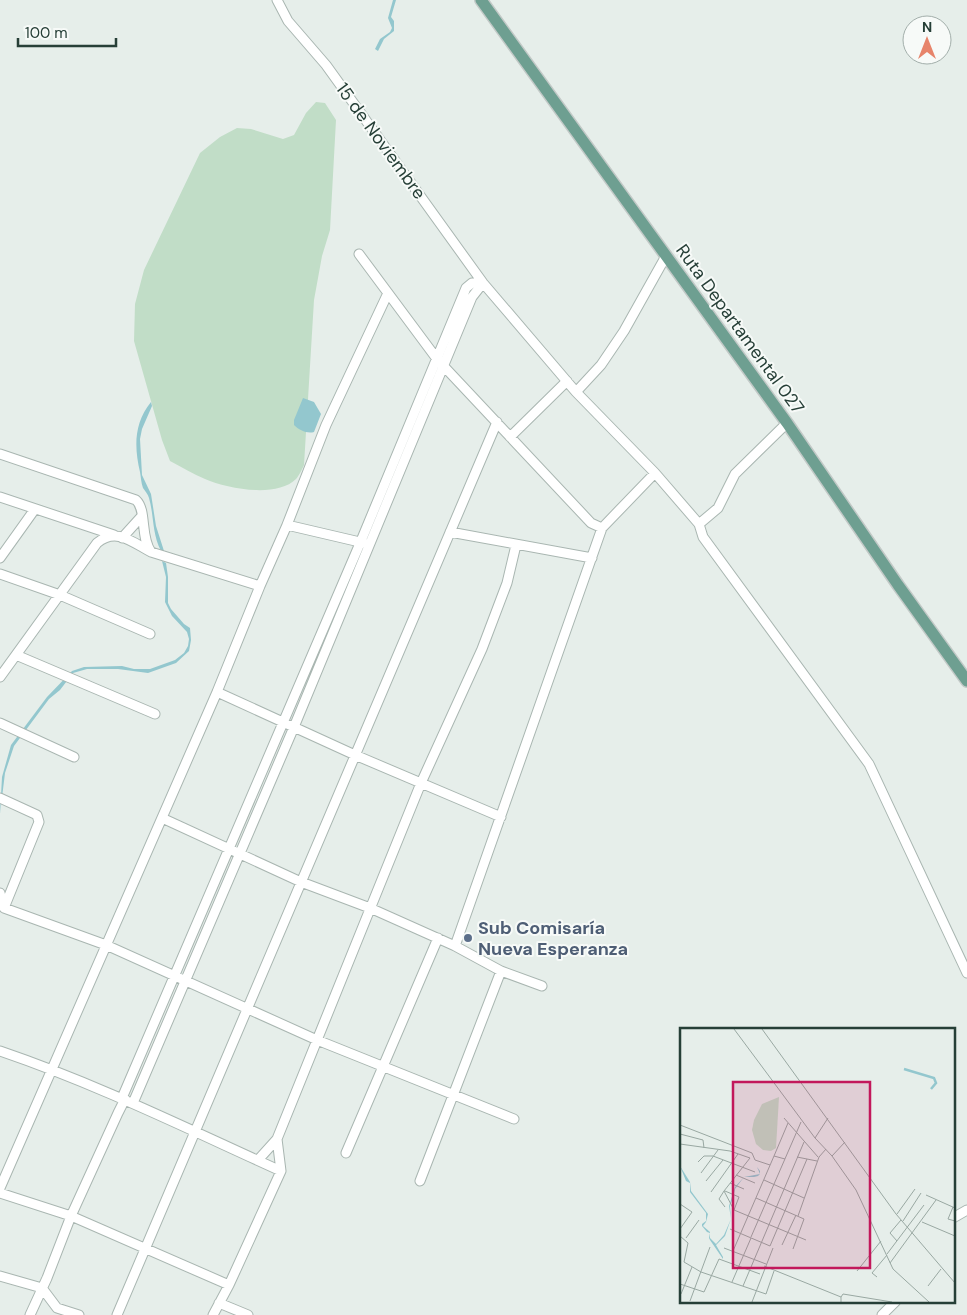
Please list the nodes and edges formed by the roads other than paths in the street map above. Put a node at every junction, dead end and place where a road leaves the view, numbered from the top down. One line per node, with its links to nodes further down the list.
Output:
1 (277, 0): 5 (street, 15 de Noviembre)
2 (481, 0): 4 (main road, Ruta Departamental 027)
3 (359, 254): 6 (street)
4 (666, 256): 10 (street); 12 (main road, Ruta Departamental 027)
5 (483, 283): 7 (street); 8 (street); 9 (street, 15 de Noviembre)
6 (388, 292): 7 (street); 20 (street)
7 (437, 359): 8 (street); 24 (street)
8 (444, 366): 11 (street); 25 (street)
9 (566, 381): 10 (street, 15 de Noviembre); 13 (street)
10 (576, 392): 15 (street, 15 de Noviembre)
11 (496, 422): 13 (street); 22 (street)
12 (787, 424): 19 (street); 36 (main road, Ruta Departamental 027)
13 (510, 437): 21 (street)
14 (0, 454): 18 (street)
15 (655, 474): 19 (street, 15 de Noviembre); 21 (street)
16 (0, 497): 17 (street)
17 (36, 509): 23 (street); 28 (street)
18 (141, 517): 23 (street); 27 (street)
19 (699, 524): 58 (street, 15 de Noviembre)
20 (287, 525): 24 (street); 31 (street)
21 (602, 528): 29 (street)
22 (450, 532): 26 (street); 42 (street)
23 (118, 536): 27 (street); 32 (street)
24 (361, 541): 25 (street); 39 (street)
25 (370, 545): 41 (street)
26 (516, 545): 29 (street); 44 (street)
27 (152, 552): 31 (street)
28 (0, 558)
29 (592, 558): 46 (street)
30 (0, 574): 32 (street)
31 (260, 586): 37 (street)
32 (60, 595): 33 (street); 34 (street)
33 (150, 634)
34 (16, 655): 35 (street); 38 (street)
35 (0, 677)
36 (967, 681)
37 (217, 692): 39 (street); 47 (street)
38 (155, 714)
39 (282, 722): 41 (street); 48 (street)
40 (0, 723): 43 (street)
41 (294, 727): 42 (street); 49 (street)
42 (355, 755): 44 (street); 50 (street)
43 (74, 757)
44 (421, 783): 46 (street); 53 (street)
45 (0, 798): 52 (street)
46 (501, 817): 56 (street)
47 (162, 818): 48 (street); 55 (street)
48 (229, 848): 49 (street); 59 (street)
49 (240, 854): 50 (street); 60 (street)
50 (301, 882): 53 (street); 62 (street)
51 (0, 893): 52 (street)
52 (4, 908): 55 (street)
53 (370, 908): 54 (street); 63 (street)
54 (438, 938): 56 (street); 65 (street)
55 (106, 945): 59 (street); 66 (street)
56 (455, 946): 57 (street)
57 (502, 971): 61 (street); 67 (street)
58 (967, 973)
59 (175, 976): 60 (street); 68 (street)
60 (186, 981): 62 (street); 68 (street)
61 (542, 986)
62 (248, 1009): 63 (street); 70 (street)
63 (317, 1040): 65 (street); 71 (street)
64 (0, 1051): 66 (street)
65 (384, 1066): 67 (street); 72 (street)
66 (52, 1069): 68 (street); 76 (street)
67 (454, 1094): 69 (street); 75 (street)
68 (127, 1100): 70 (street); 79 (street)
69 (514, 1119)
70 (194, 1132): 73 (street); 81 (street)
71 (277, 1139): 73 (street); 74 (street)
72 (346, 1153)
73 (258, 1160): 74 (street)
74 (281, 1171): 83 (street)
75 (420, 1181)
76 (0, 1188)
77 (0, 1193): 79 (street)
78 (967, 1210): 80 (street)
79 (71, 1216): 81 (street); 84 (street)
80 (954, 1217)
81 (146, 1248): 83 (street); 89 (street)
82 (0, 1276): 84 (street)
83 (229, 1285): 86 (street)
84 (42, 1288): 87 (street); 88 (street)
85 (895, 1302): 92 (street)
86 (219, 1303): 90 (street); 91 (street)
87 (30, 1315)
88 (79, 1315)
89 (117, 1315)
90 (213, 1315)
91 (248, 1315)
92 (882, 1315)

